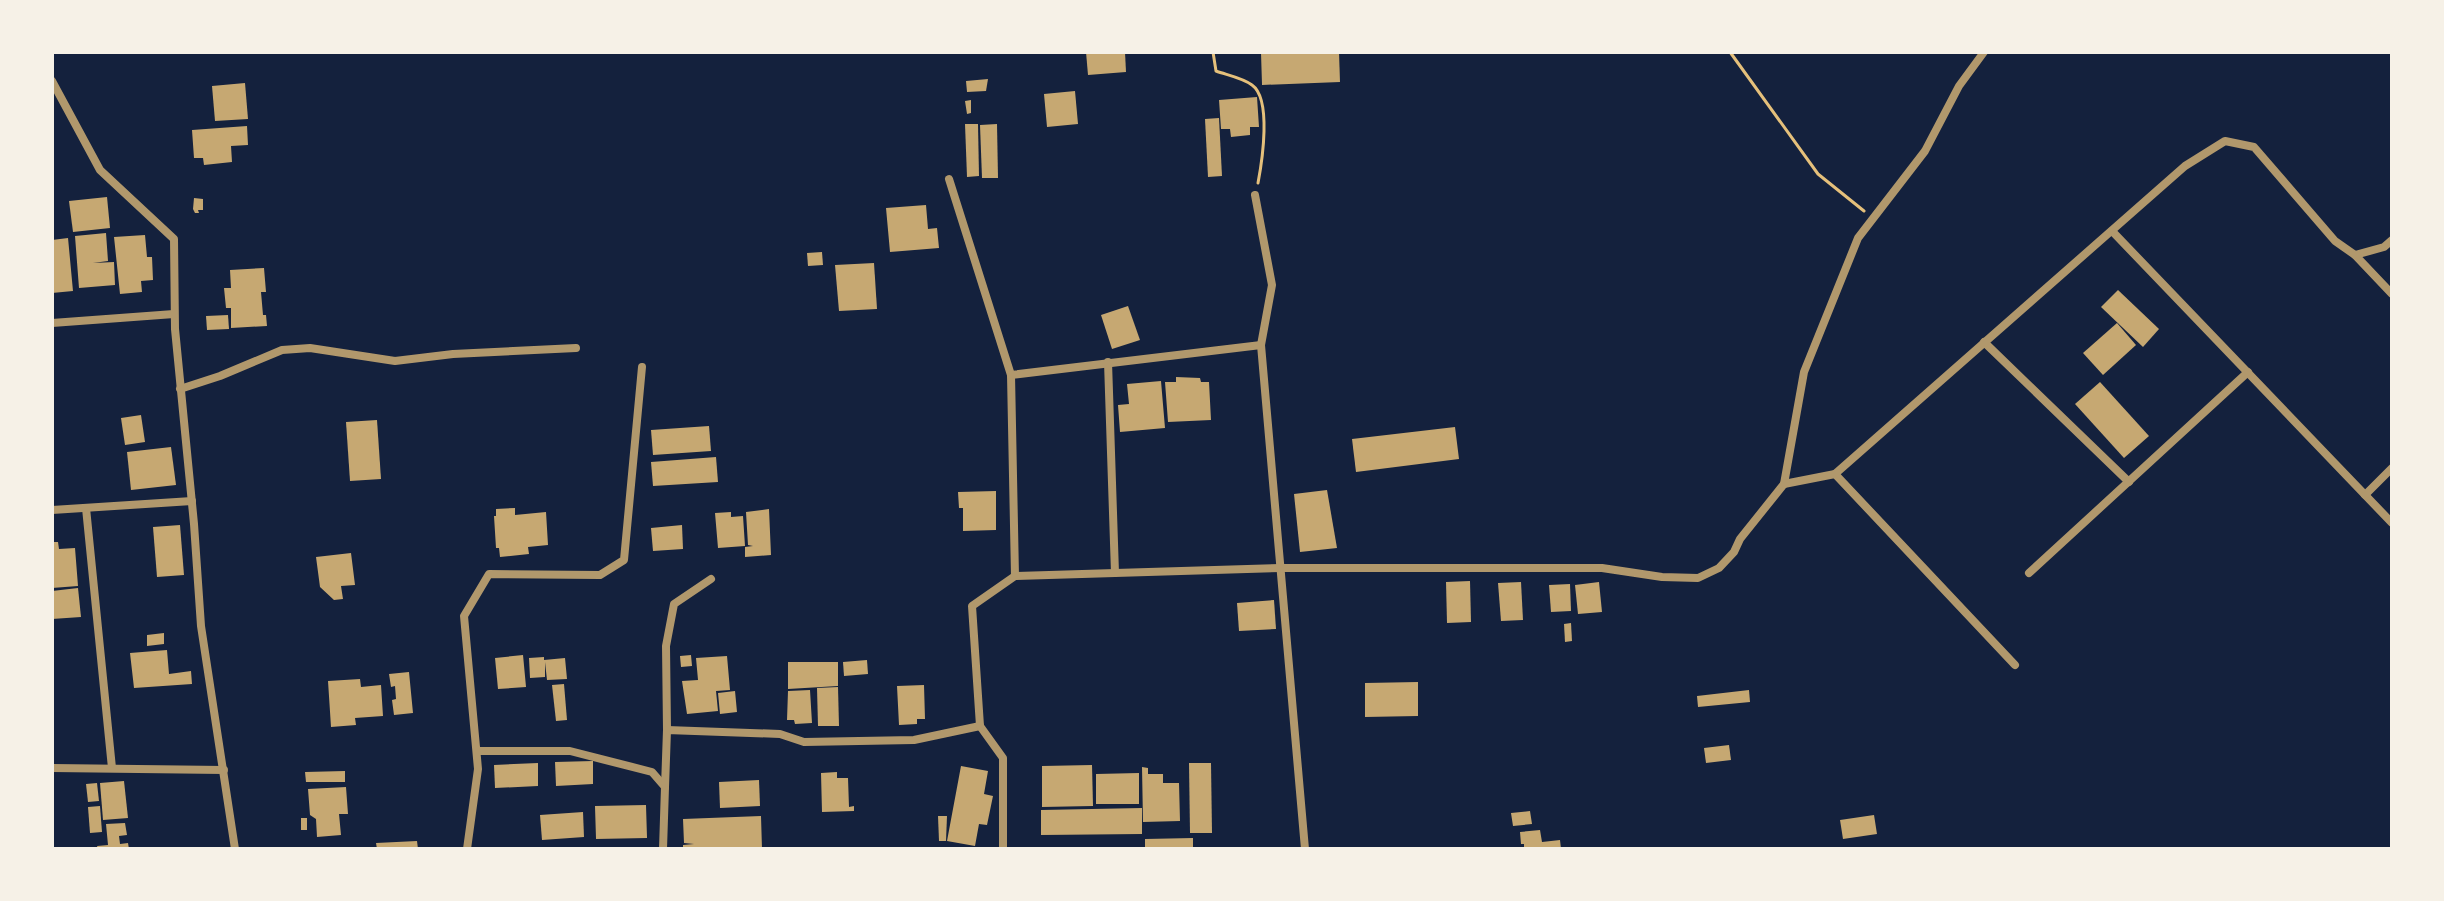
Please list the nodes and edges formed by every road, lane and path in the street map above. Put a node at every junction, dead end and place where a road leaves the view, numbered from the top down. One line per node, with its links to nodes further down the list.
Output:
1 (1213, 52): 6 (path)
2 (1730, 52): 7 (path)
3 (1984, 52): 7 (street)
4 (52, 81): 12 (street)
5 (949, 179): 20 (street)
6 (1255, 195): 15 (street)
7 (1872, 219): 25 (street)
8 (2112, 231): 10 (street); 14 (street); 19 (street)
9 (2392, 240): 10 (street)
10 (2355, 255): 11 (street)
11 (2392, 294)
12 (174, 314): 13 (street); 21 (street)
13 (52, 323)
14 (1984, 342): 23 (street); 24 (street)
15 (1261, 345): 17 (street); 31 (street)
16 (576, 348): 21 (street)
17 (1108, 362): 20 (street); 32 (street)
18 (642, 367): 39 (street)
19 (2248, 372): 24 (street); 26 (street)
20 (1011, 375): 34 (street)
21 (180, 389): 27 (street)
22 (2392, 468): 26 (street)
23 (1835, 474): 25 (street); 36 (street)
24 (2129, 482): 33 (street)
25 (1784, 484): 31 (street)
26 (2365, 495): 30 (street)
27 (192, 501): 28 (street); 42 (street)
28 (86, 508): 29 (street); 41 (street)
29 (52, 510)
30 (2392, 523)
31 (1281, 568): 32 (street); 48 (street)
32 (1115, 573): 34 (street)
33 (2029, 573)
34 (1015, 576): 37 (street)
35 (711, 579): 38 (street)
36 (2015, 665)
37 (980, 726): 38 (street); 47 (street)
38 (667, 730): 43 (street)
39 (477, 751): 43 (street); 45 (street)
40 (52, 768): 41 (street)
41 (112, 768): 42 (street)
42 (224, 770): 44 (street)
43 (665, 787): 46 (street)
44 (235, 849)
45 (467, 849)
46 (663, 849)
47 (1003, 849)
48 (1305, 849)

